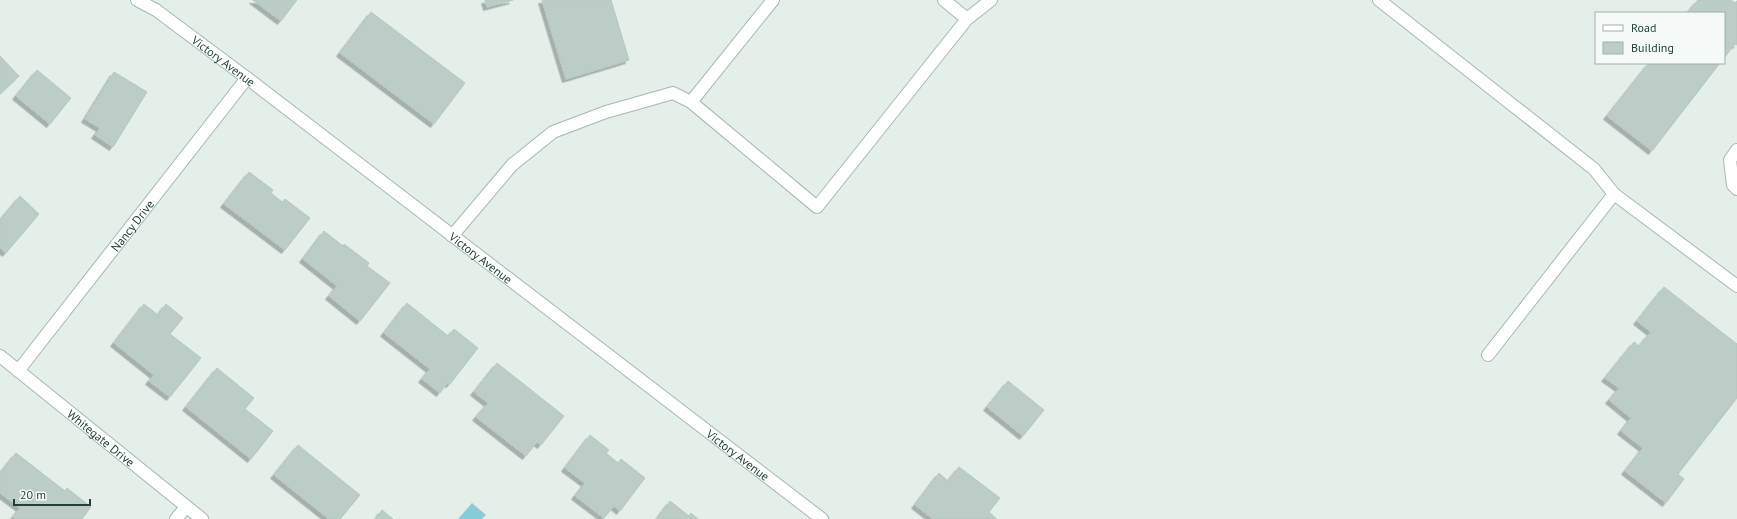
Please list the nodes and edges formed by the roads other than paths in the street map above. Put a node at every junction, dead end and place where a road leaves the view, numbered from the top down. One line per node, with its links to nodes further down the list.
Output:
1 (137, 0): 7 (street, Victory Avenue)
2 (773, 0): 8 (street)
3 (944, 0): 6 (street)
4 (991, 0): 6 (street)
5 (1379, 0): 11 (street)
6 (967, 19): 8 (street)
7 (246, 78): 12 (street, Victory Avenue); 16 (street, Nancy Drive)
8 (691, 102): 12 (street)
9 (1737, 150): 10 (street)
10 (1737, 189)
11 (1614, 194): 13 (street); 14 (street)
12 (452, 236): 20 (street, Victory Avenue)
13 (1737, 286)
14 (1488, 355)
15 (0, 356): 16 (street, Whitegate Drive)
16 (18, 371): 17 (street, Whitegate Drive)
17 (186, 507): 18 (street); 19 (street, Whitegate Drive)
18 (176, 519)
19 (202, 519)
20 (822, 519)

